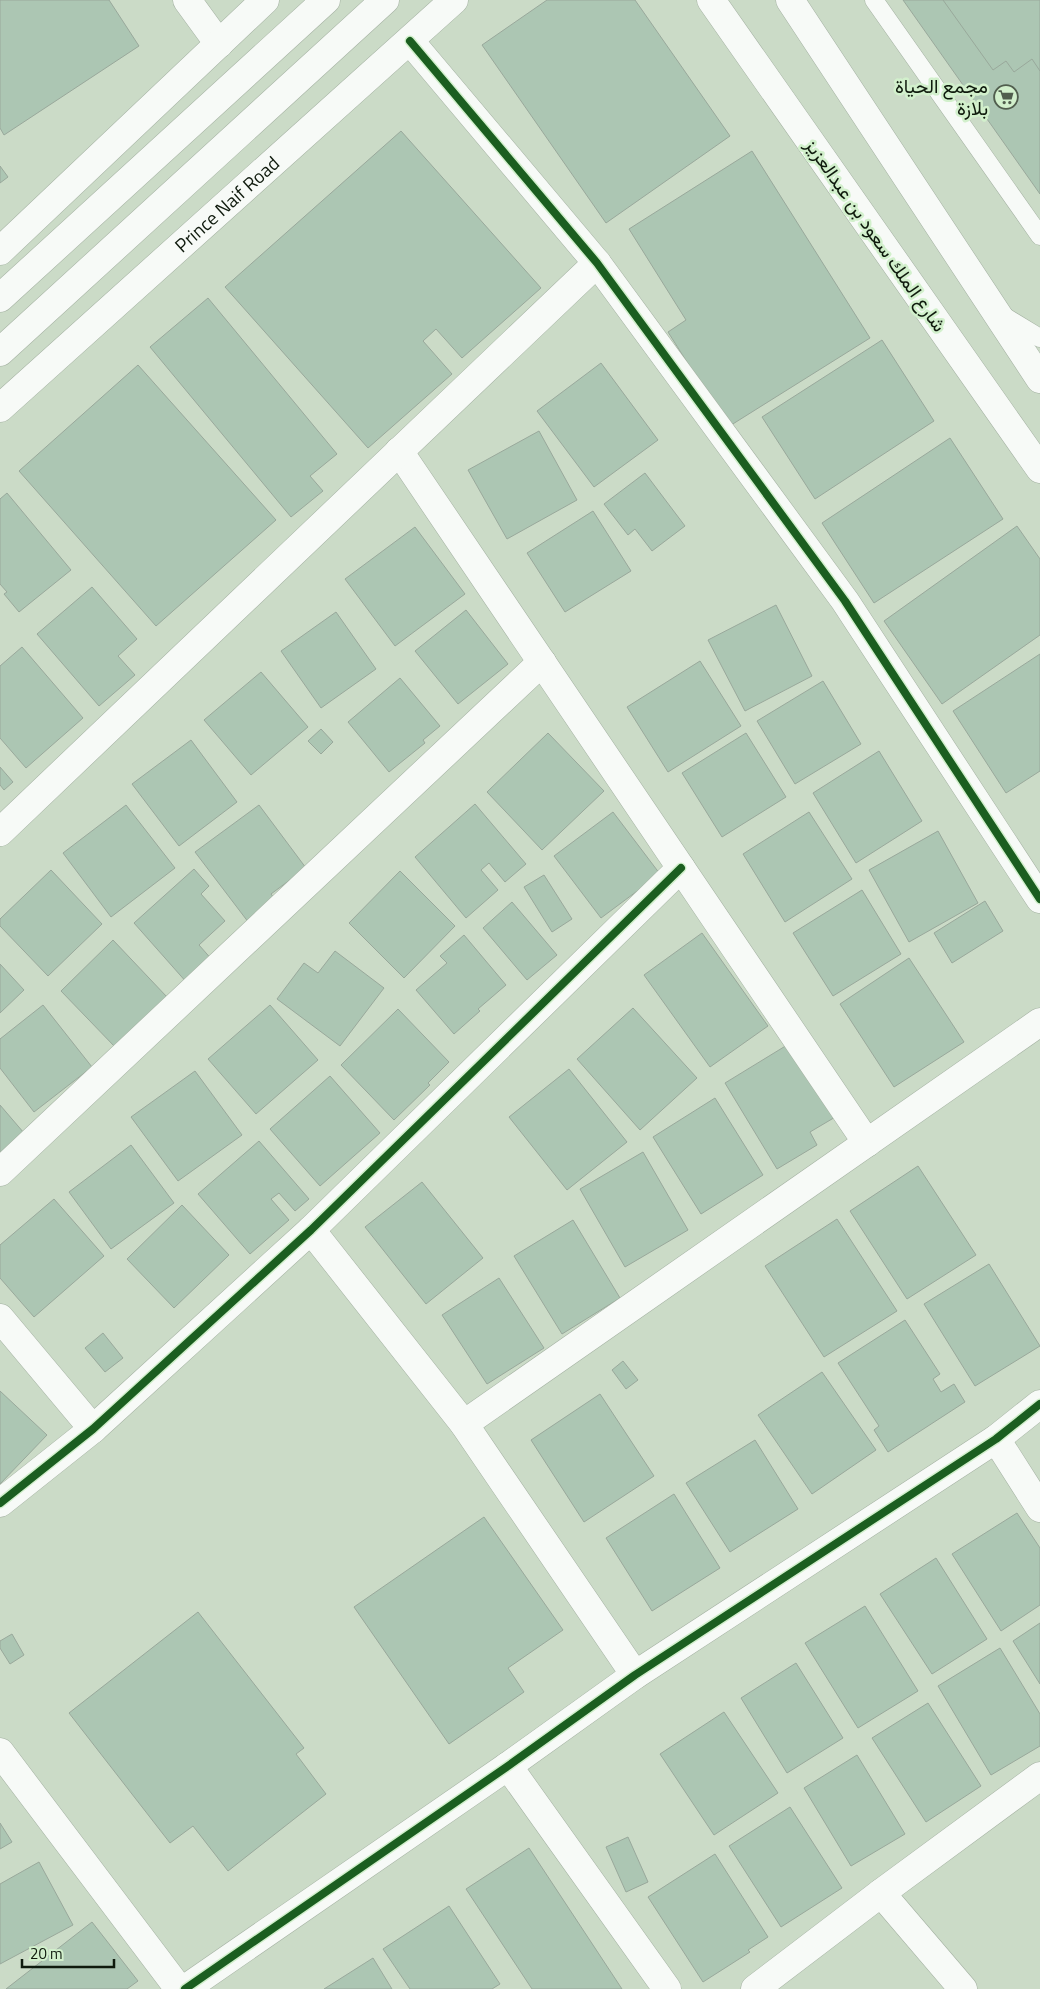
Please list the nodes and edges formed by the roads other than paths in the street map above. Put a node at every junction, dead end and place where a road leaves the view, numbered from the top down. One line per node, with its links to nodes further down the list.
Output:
1 (187, 0): 11 (street)
2 (265, 0): 11 (street)
3 (326, 0): 15 (street)
4 (385, 0): 18 (street)
5 (454, 0): 10 (street, Prince Naif Road)
6 (702, 0): 9 (street, شارع الملك سعود بن عبدالعزيز)
7 (790, 0): 16 (street)
8 (874, 0): 12 (lane)
9 (718, 10): 22 (street, شارع الملك سعود بن عبدالعزيز)
10 (410, 41): 14 (street); 20 (street, Prince Naif Road)
11 (219, 44): 13 (street)
12 (1040, 236)
13 (0, 251)
14 (597, 264): 21 (street); 26 (street)
15 (0, 298)
16 (996, 312): 17 (lane); 19 (street)
17 (1040, 338)
18 (0, 352)
19 (1040, 379)
20 (0, 408)
21 (399, 451): 23 (street); 24 (street)
22 (1040, 469)
23 (542, 662): 25 (street); 29 (street)
24 (0, 832)
25 (681, 868): 28 (street); 30 (street)
26 (1040, 899)
27 (1040, 1022): 28 (street)
28 (867, 1143): 33 (street)
29 (0, 1172)
30 (311, 1230): 33 (street); 34 (street)
31 (0, 1318): 34 (street)
32 (1040, 1404): 35 (street)
33 (464, 1424): 38 (street)
34 (92, 1429): 36 (street)
35 (996, 1439): 37 (street); 38 (street)
36 (0, 1503)
37 (1040, 1508)
38 (635, 1675): 40 (street)
39 (0, 1752): 43 (street)
40 (508, 1766): 44 (street); 45 (street)
41 (1040, 1776): 42 (street)
42 (881, 1893): 46 (street); 47 (street)
43 (180, 1989)
44 (185, 1989)
45 (667, 1989)
46 (756, 1989)
47 (963, 1989)

